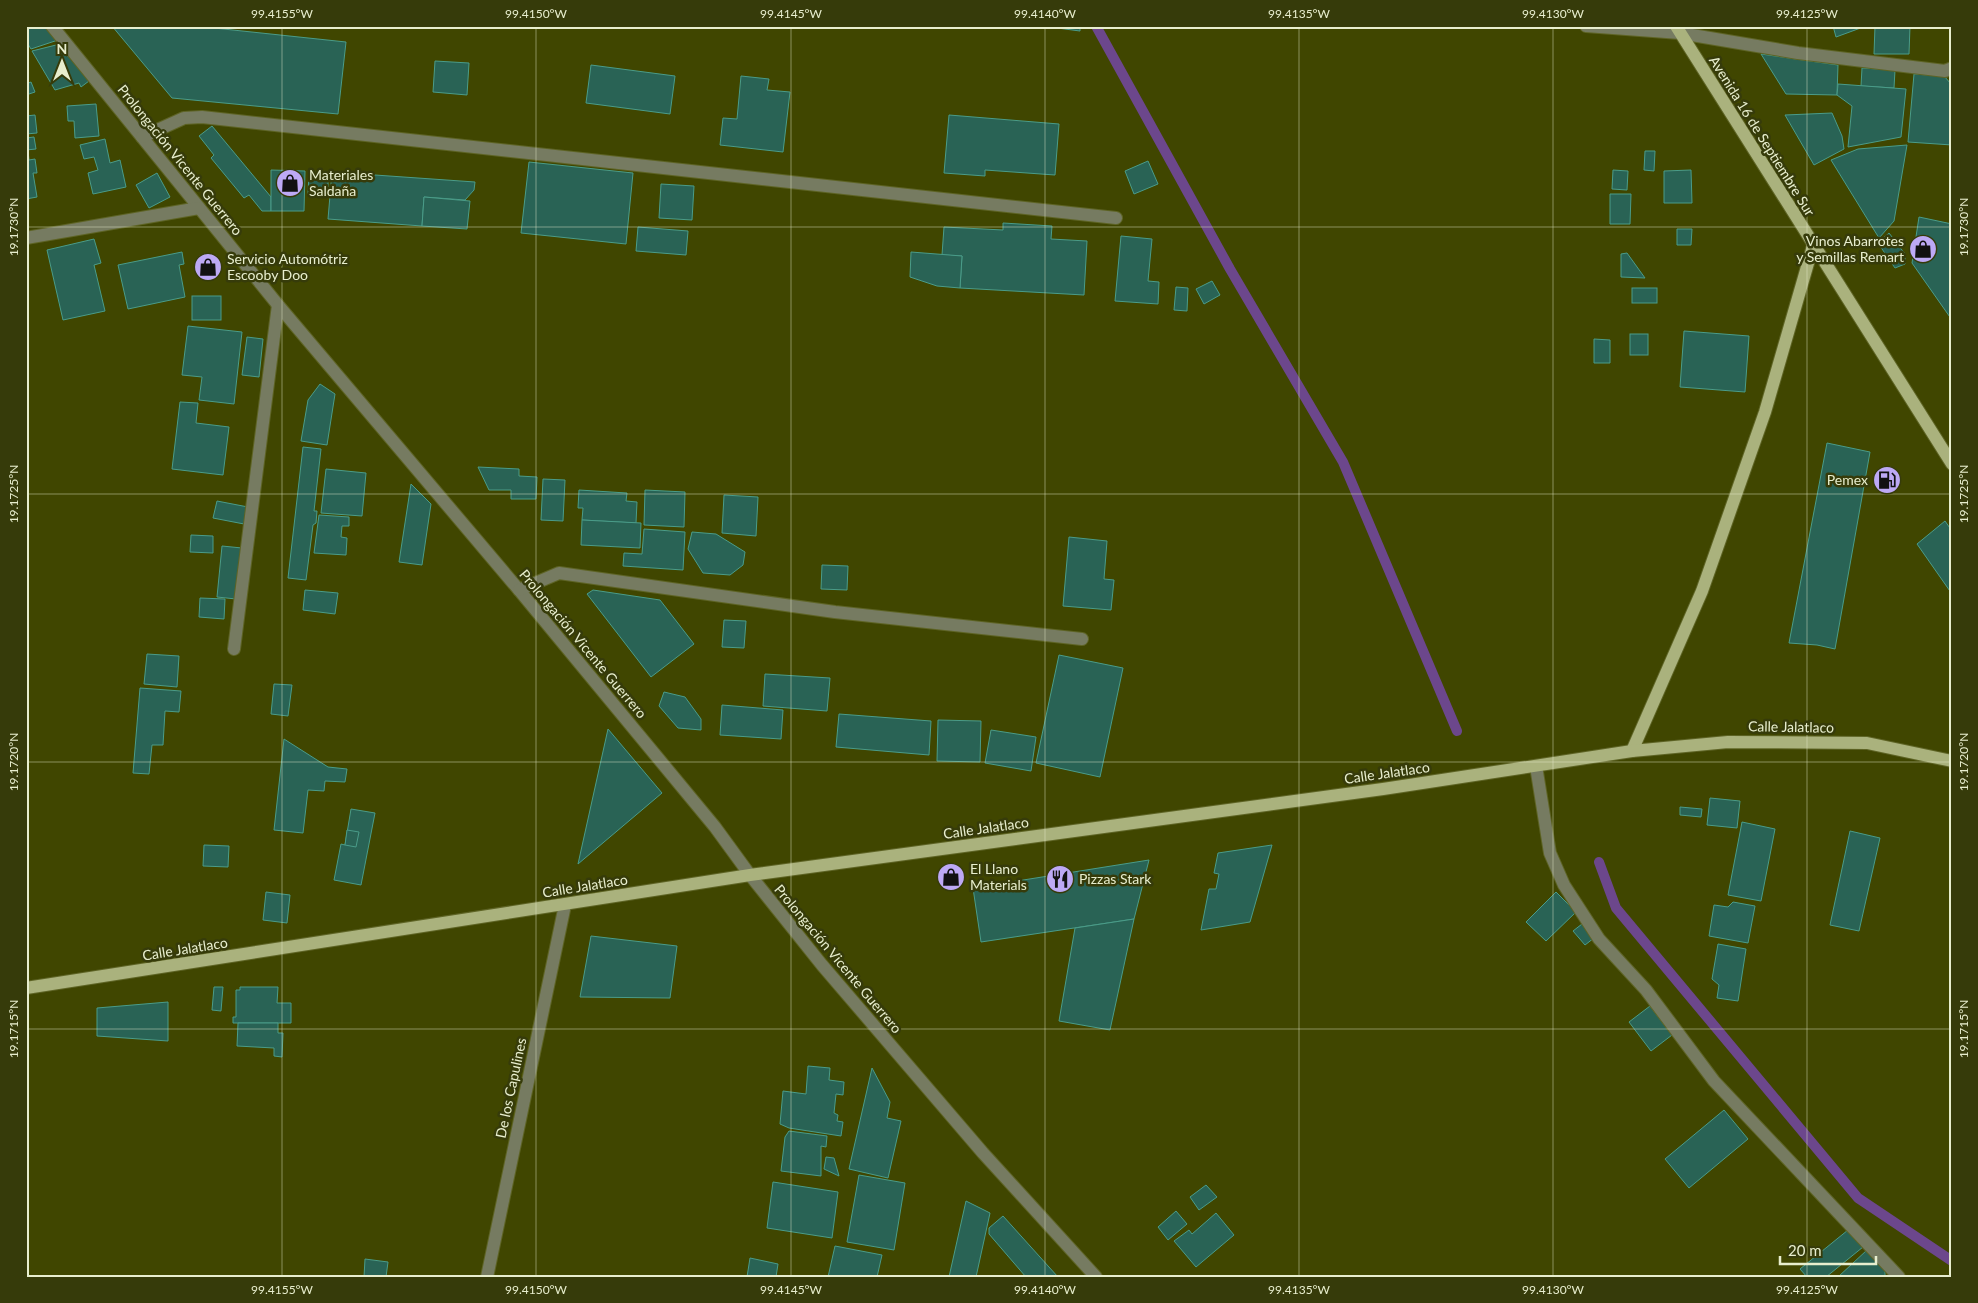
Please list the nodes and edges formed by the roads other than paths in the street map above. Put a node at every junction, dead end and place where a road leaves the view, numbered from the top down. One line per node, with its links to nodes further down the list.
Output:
1 (52, 26): 5 (street, Prolongación Vicente Guerrero)
2 (1586, 26): 3 (street)
3 (1678, 29): 4 (street); 9 (main road, Avenida 16 de Septiembre Sur)
4 (1952, 68)
5 (142, 137): 6 (street, Prolongación Vicente Guerrero); 7 (street)
6 (199, 208): 8 (street); 10 (street, Prolongación Vicente Guerrero)
7 (1116, 218)
8 (26, 238)
9 (1813, 246): 11 (main road, Avenida 16 de Septiembre Sur); 15 (main road)
10 (278, 305): 12 (street, Prolongación Vicente Guerrero); 14 (street)
11 (1952, 464)
12 (519, 590): 13 (street); 18 (street, Prolongación Vicente Guerrero)
13 (1082, 639)
14 (234, 650)
15 (1632, 751): 16 (main road, Calle Jalatlaco); 17 (main road, Calle Jalatlaco)
16 (1952, 761)
17 (1536, 766): 18 (main road, Calle Jalatlaco); 23 (street)
18 (750, 875): 19 (main road, Calle Jalatlaco); 22 (street, Prolongación Vicente Guerrero)
19 (565, 905): 20 (main road, Calle Jalatlaco); 21 (street, De los Capulines)
20 (26, 988)
21 (487, 1277)
22 (1096, 1277)
23 (1899, 1277)

